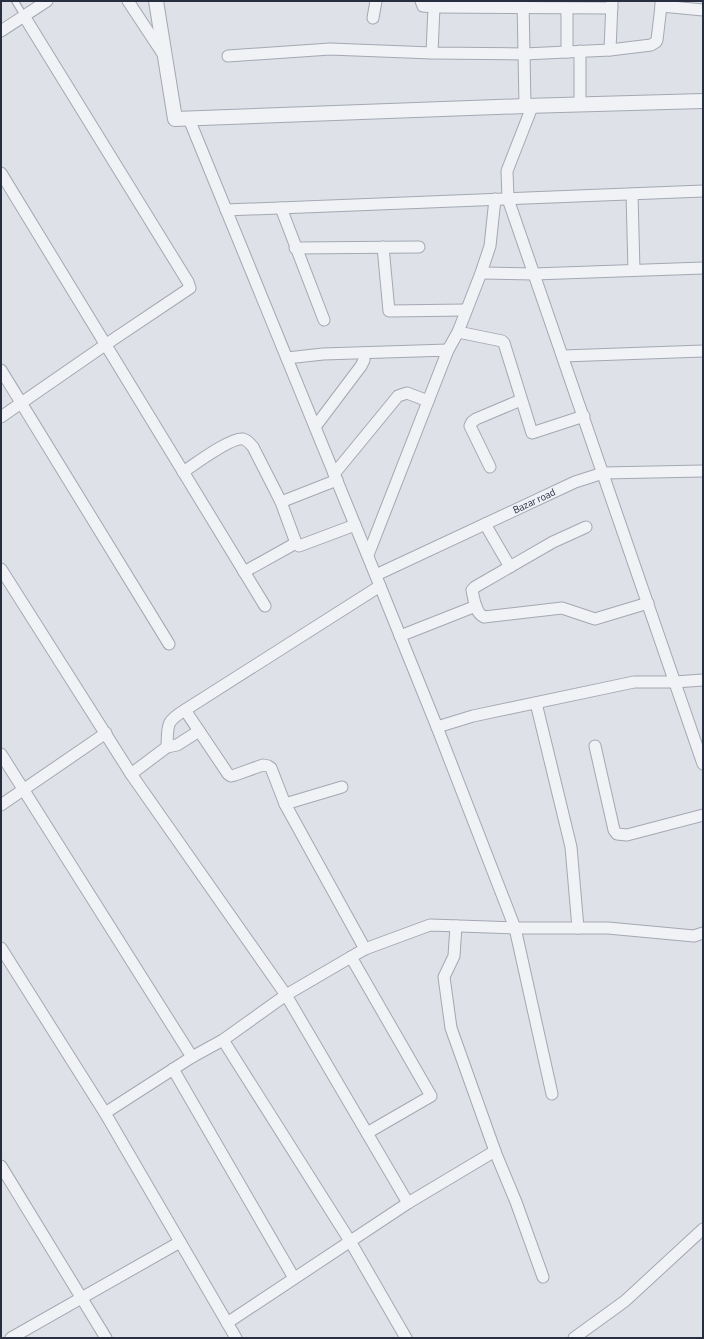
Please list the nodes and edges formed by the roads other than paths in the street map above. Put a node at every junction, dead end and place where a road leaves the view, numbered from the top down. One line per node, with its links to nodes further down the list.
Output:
1 (15, 1): 13 (lane)
2 (46, 1): 13 (street)
3 (128, 1): 22 (street)
4 (156, 1): 22 (street)
5 (376, 1): 14 (street)
6 (421, 1): 10 (street)
7 (523, 4): 10 (street); 11 (street); 20 (street)
8 (661, 4): 12 (street); 16 (street)
9 (612, 5): 11 (street); 16 (street)
10 (434, 7): 19 (street)
11 (567, 8): 18 (street)
12 (703, 10)
13 (24, 16): 15 (street); 44 (street)
14 (373, 18)
15 (1, 31)
16 (610, 50): 17 (street)
17 (580, 51): 18 (street); 24 (street)
18 (567, 52): 20 (street)
19 (432, 53): 20 (street); 21 (street)
20 (524, 54): 25 (street)
21 (228, 56)
22 (165, 57): 26 (street)
23 (703, 101): 24 (street)
24 (580, 105): 25 (street)
25 (529, 107): 26 (street); 31 (street)
26 (189, 119): 33 (street)
27 (1, 173): 44 (street)
28 (703, 191): 29 (street)
29 (632, 194): 31 (street); 38 (street)
30 (495, 199): 31 (street); 32 (street); 39 (street)
31 (508, 199): 40 (street)
32 (281, 208): 33 (street); 36 (street)
33 (226, 210): 49 (street)
34 (383, 247): 35 (street); 36 (street); 41 (street)
35 (419, 247)
36 (295, 248): 42 (street)
37 (703, 268): 38 (street)
38 (634, 270): 40 (street)
39 (482, 273): 40 (street); 41 (street)
40 (534, 274): 48 (street)
41 (466, 310): 43 (street)
42 (324, 320)
43 (458, 332): 45 (street); 51 (street)
44 (105, 345): 53 (street); 59 (street)
45 (448, 350): 47 (street); 52 (street)
46 (703, 351): 48 (street)
47 (364, 353): 49 (street); 56 (street)
48 (562, 356): 54 (street)
49 (287, 358): 56 (street)
50 (1, 370): 53 (street)
51 (521, 400): 54 (street); 57 (street)
52 (428, 401): 61 (street); 67 (street)
53 (21, 403): 55 (street); 77 (street)
54 (584, 416): 60 (street)
55 (1, 417)
56 (315, 428): 61 (street)
57 (490, 467)
58 (703, 471): 60 (street, Bazar road)
59 (183, 472): 62 (street); 70 (street)
60 (603, 473): 63 (street, Bazar road); 73 (street)
61 (336, 477): 62 (street); 64 (street)
62 (282, 502): 66 (street)
63 (485, 524): 68 (street); 71 (street, Bazar road)
64 (355, 525): 66 (street); 67 (street)
65 (586, 527): 68 (street)
66 (296, 543): 70 (street)
67 (368, 555): 71 (street)
68 (510, 567): 75 (street)
69 (1, 569): 84 (street)
70 (244, 572): 74 (street)
71 (376, 575): 72 (street)
72 (380, 586): 76 (street); 81 (street)
73 (648, 603): 75 (street); 79 (street)
74 (265, 606)
75 (476, 606): 76 (street)
76 (400, 636): 82 (street)
77 (170, 644)
78 (703, 680): 79 (street)
79 (675, 682): 80 (street); 88 (street)
80 (536, 703): 82 (street); 97 (street)
81 (185, 710): 83 (street); 86 (street)
82 (437, 727): 96 (street)
83 (199, 731): 86 (street); 93 (street)
84 (106, 733): 89 (street); 91 (street)
85 (595, 746): 94 (street)
86 (167, 747): 89 (street)
87 (1, 754): 91 (street)
88 (702, 759)
89 (131, 774): 102 (street)
90 (342, 787): 93 (street)
91 (23, 789): 92 (street); 104 (street)
92 (1, 804)
93 (285, 804): 100 (street)
94 (703, 815)
95 (456, 926): 96 (street); 100 (street); 109 (street)
96 (515, 928): 97 (street); 106 (street)
97 (578, 928): 98 (street)
98 (703, 933)
99 (1, 948): 107 (street)
100 (365, 949): 101 (street)
101 (351, 957): 102 (street); 108 (street)
102 (286, 996): 103 (street); 108 (street)
103 (223, 1040): 104 (street); 113 (street)
104 (192, 1057): 105 (street)
105 (174, 1069): 107 (street); 116 (street)
106 (552, 1094)
107 (105, 1113): 114 (street)
108 (367, 1133): 111 (street)
109 (495, 1151): 111 (street); 115 (street)
110 (1, 1166): 117 (street)
111 (408, 1203): 113 (street)
112 (703, 1229): 123 (street)
113 (350, 1241): 116 (street); 122 (street)
114 (180, 1242): 117 (street); 118 (street)
115 (543, 1277)
116 (294, 1278): 118 (street)
117 (81, 1298): 119 (street); 120 (street)
118 (227, 1323): 121 (street)
119 (11, 1338)
120 (106, 1338)
121 (236, 1338)
122 (406, 1338)
123 (574, 1338)

